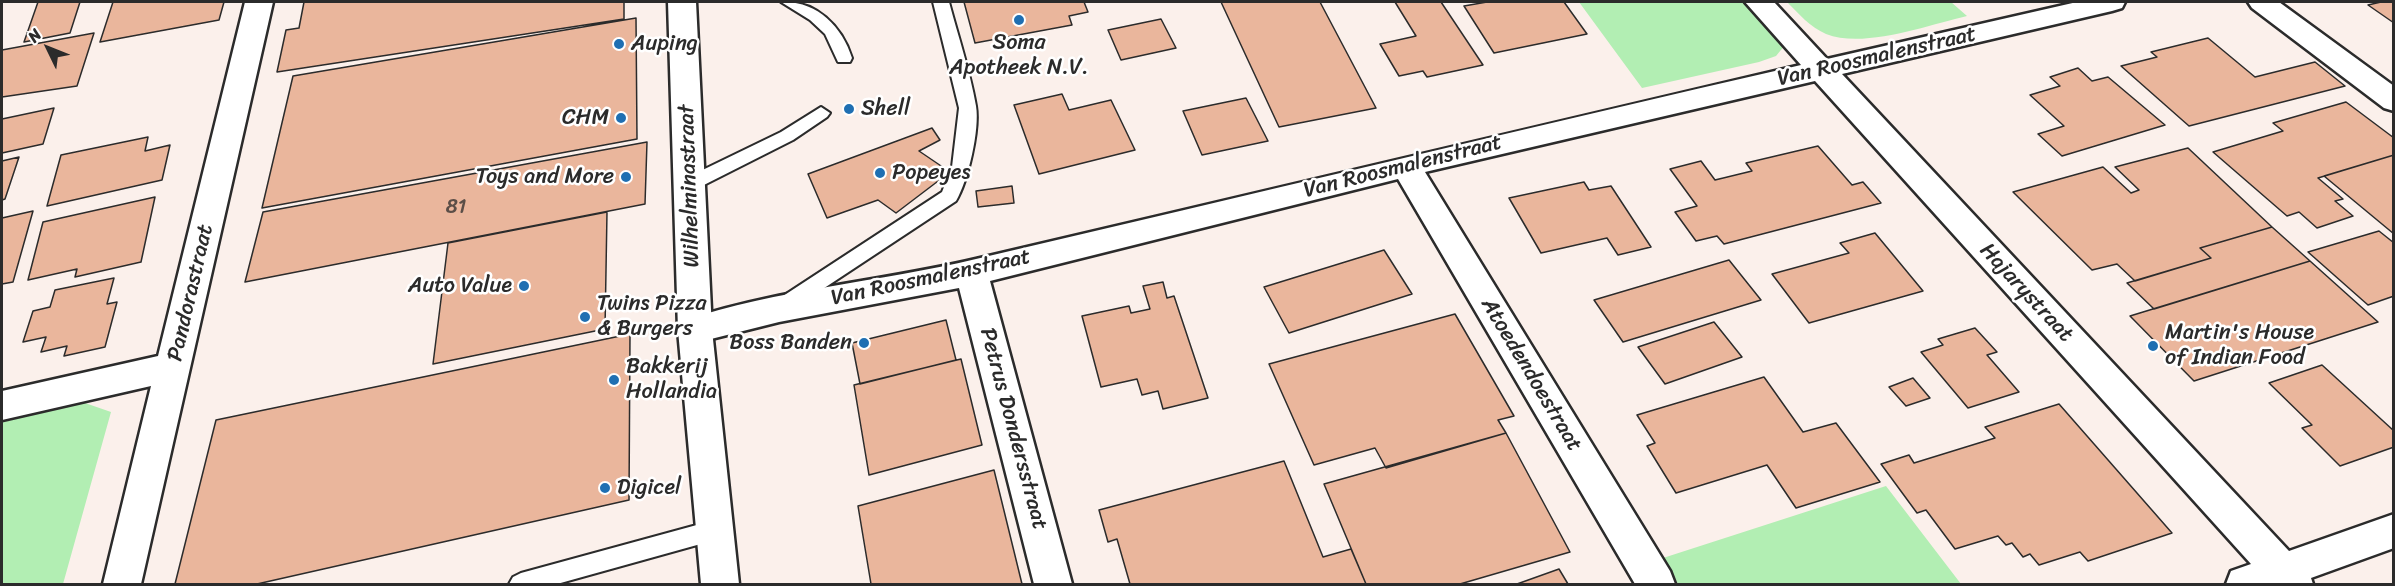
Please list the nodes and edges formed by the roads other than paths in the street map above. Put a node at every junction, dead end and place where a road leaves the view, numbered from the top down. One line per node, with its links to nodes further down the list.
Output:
1 (259, 2): 17 (street, Pandorastraat)
2 (682, 2): 13 (street, Wilhelminastraat)
3 (789, 2): 8 (lane)
4 (941, 2): 15 (lane)
5 (1759, 2): 9 (street, Hajarystraat)
6 (2112, 2): 9 (street, Van Roosmalenstraat)
7 (2262, 2): 10 (street)
8 (844, 58)
9 (1820, 70): 12 (street, Van Roosmalenstraat); 22 (street, Hajarystraat)
10 (2394, 101)
11 (821, 113): 13 (lane)
12 (1406, 166): 14 (street, Van Roosmalenstraat); 27 (street, Atoedendoestraat)
13 (690, 184): 16 (street, Wilhelminastraat)
14 (972, 273): 15 (street, Van Roosmalenstraat); 26 (street, Petrus Dondersstraat)
15 (779, 309): 16 (street, Van Roosmalenstraat)
16 (695, 330): 19 (street, Wilhelminastraat)
17 (174, 367): 18 (street); 23 (street, Pandorastraat)
18 (2, 405)
19 (715, 530): 21 (lane); 25 (street, Wilhelminastraat)
20 (2394, 531): 22 (street)
21 (582, 576): 24 (lane)
22 (2288, 578): 28 (street)
23 (122, 585)
24 (520, 585)
25 (720, 585)
26 (1053, 585)
27 (1656, 585)
28 (2245, 585)

